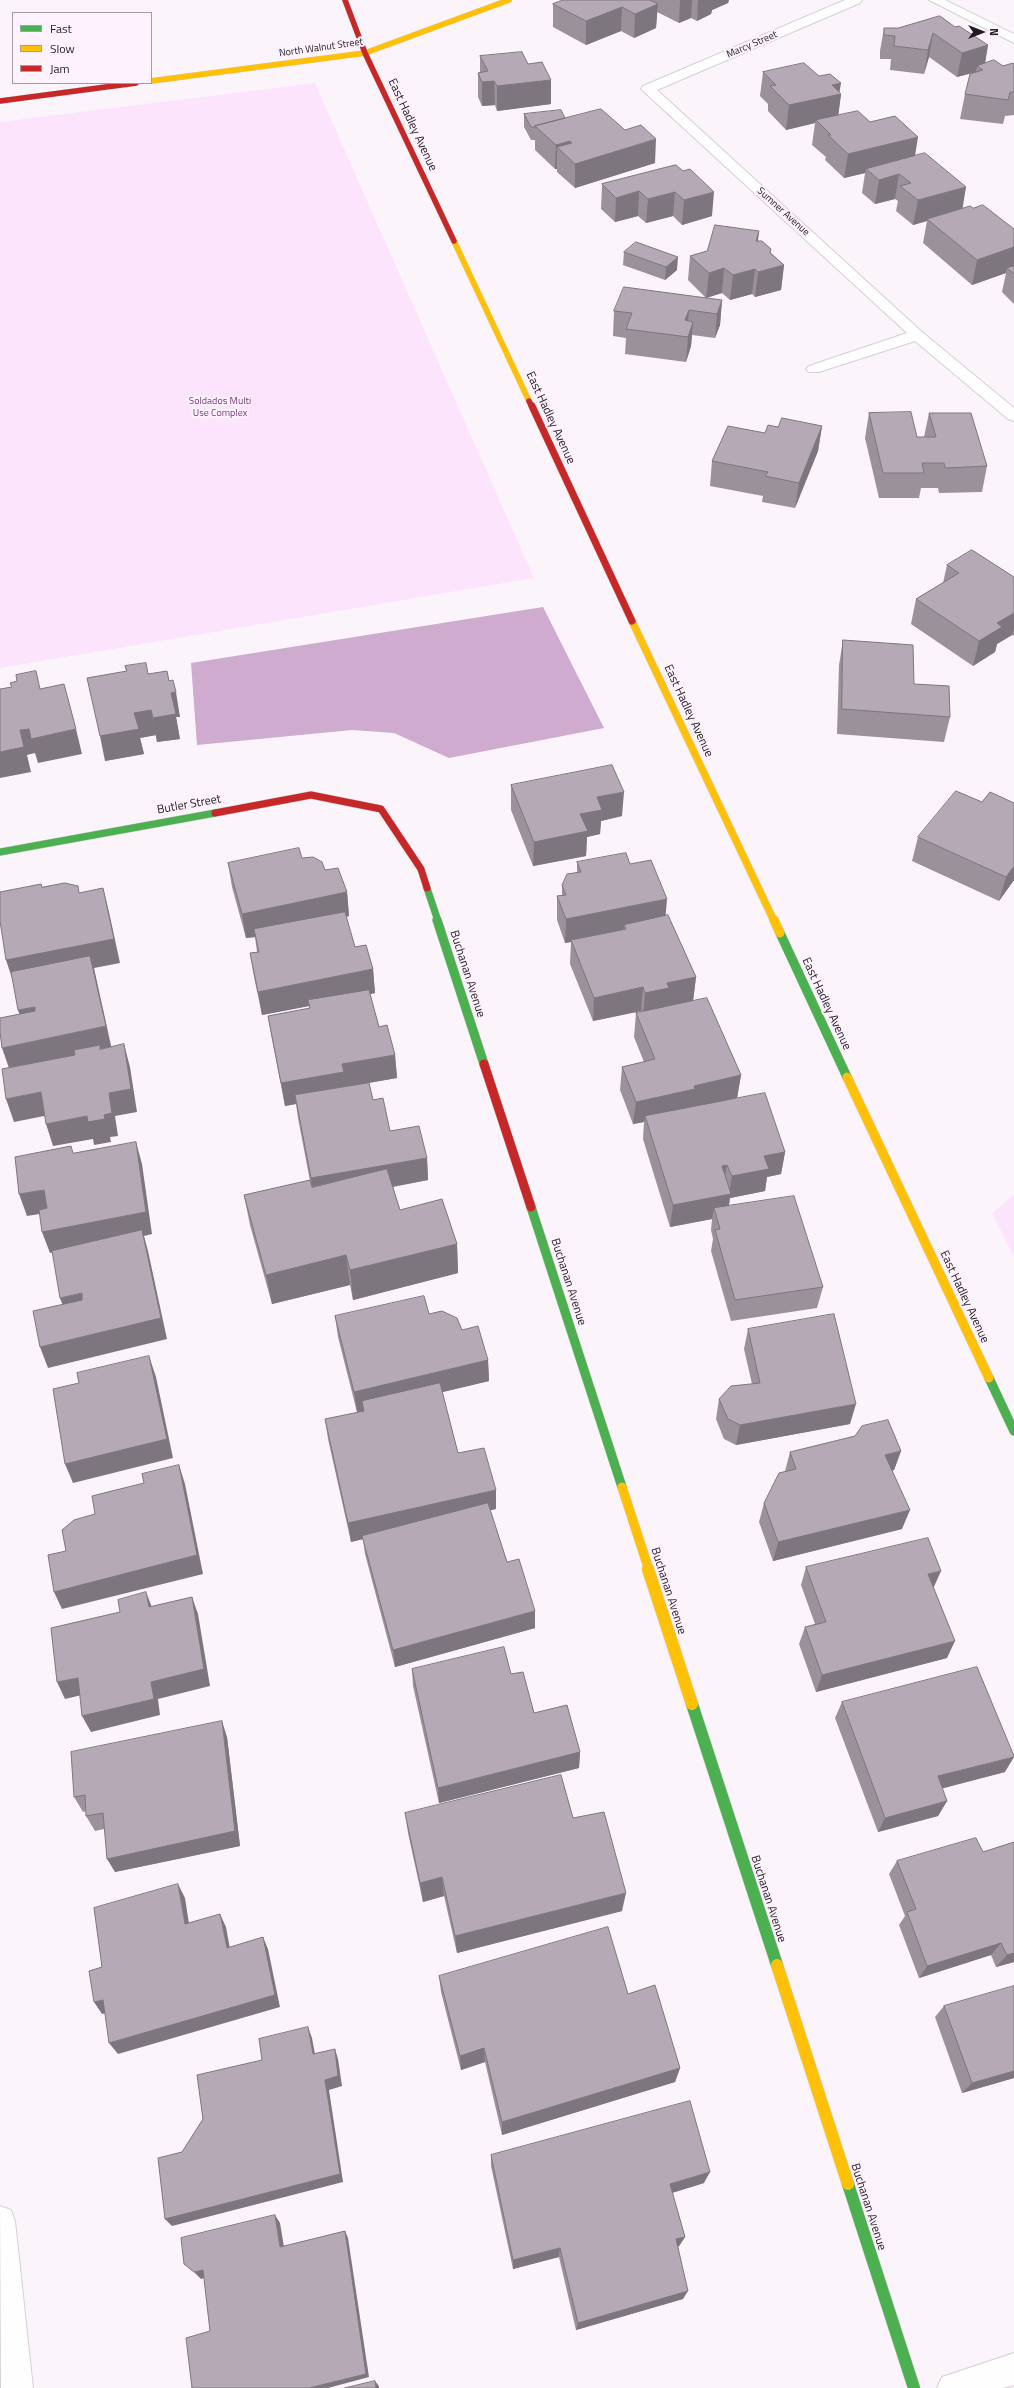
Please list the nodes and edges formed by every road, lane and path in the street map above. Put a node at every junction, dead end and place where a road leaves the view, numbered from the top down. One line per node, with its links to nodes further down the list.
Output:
1 (345, 0): 6 (street, East Hadley Avenue)
2 (509, 0): 6 (street, North Walnut Street)
3 (856, 0): 9 (street, Marcy Street)
4 (935, 0): 5 (street)
5 (1014, 39)
6 (365, 54): 7 (street, North Walnut Street); 16 (street, East Hadley Avenue)
7 (152, 81)
8 (128, 84): 10 (street)
9 (648, 89): 11 (street, Sumner Avenue)
10 (0, 100)
11 (917, 335): 12 (street); 13 (street, Sumner Avenue)
12 (814, 370)
13 (1014, 416)
14 (381, 809): 15 (street, Butler Street); 20 (street, Buchanan Avenue)
15 (0, 852)
16 (1014, 1431)
17 (0, 2221): 19 (street)
18 (1014, 2368): 21 (street)
19 (17, 2388)
20 (914, 2388)
21 (953, 2388)

